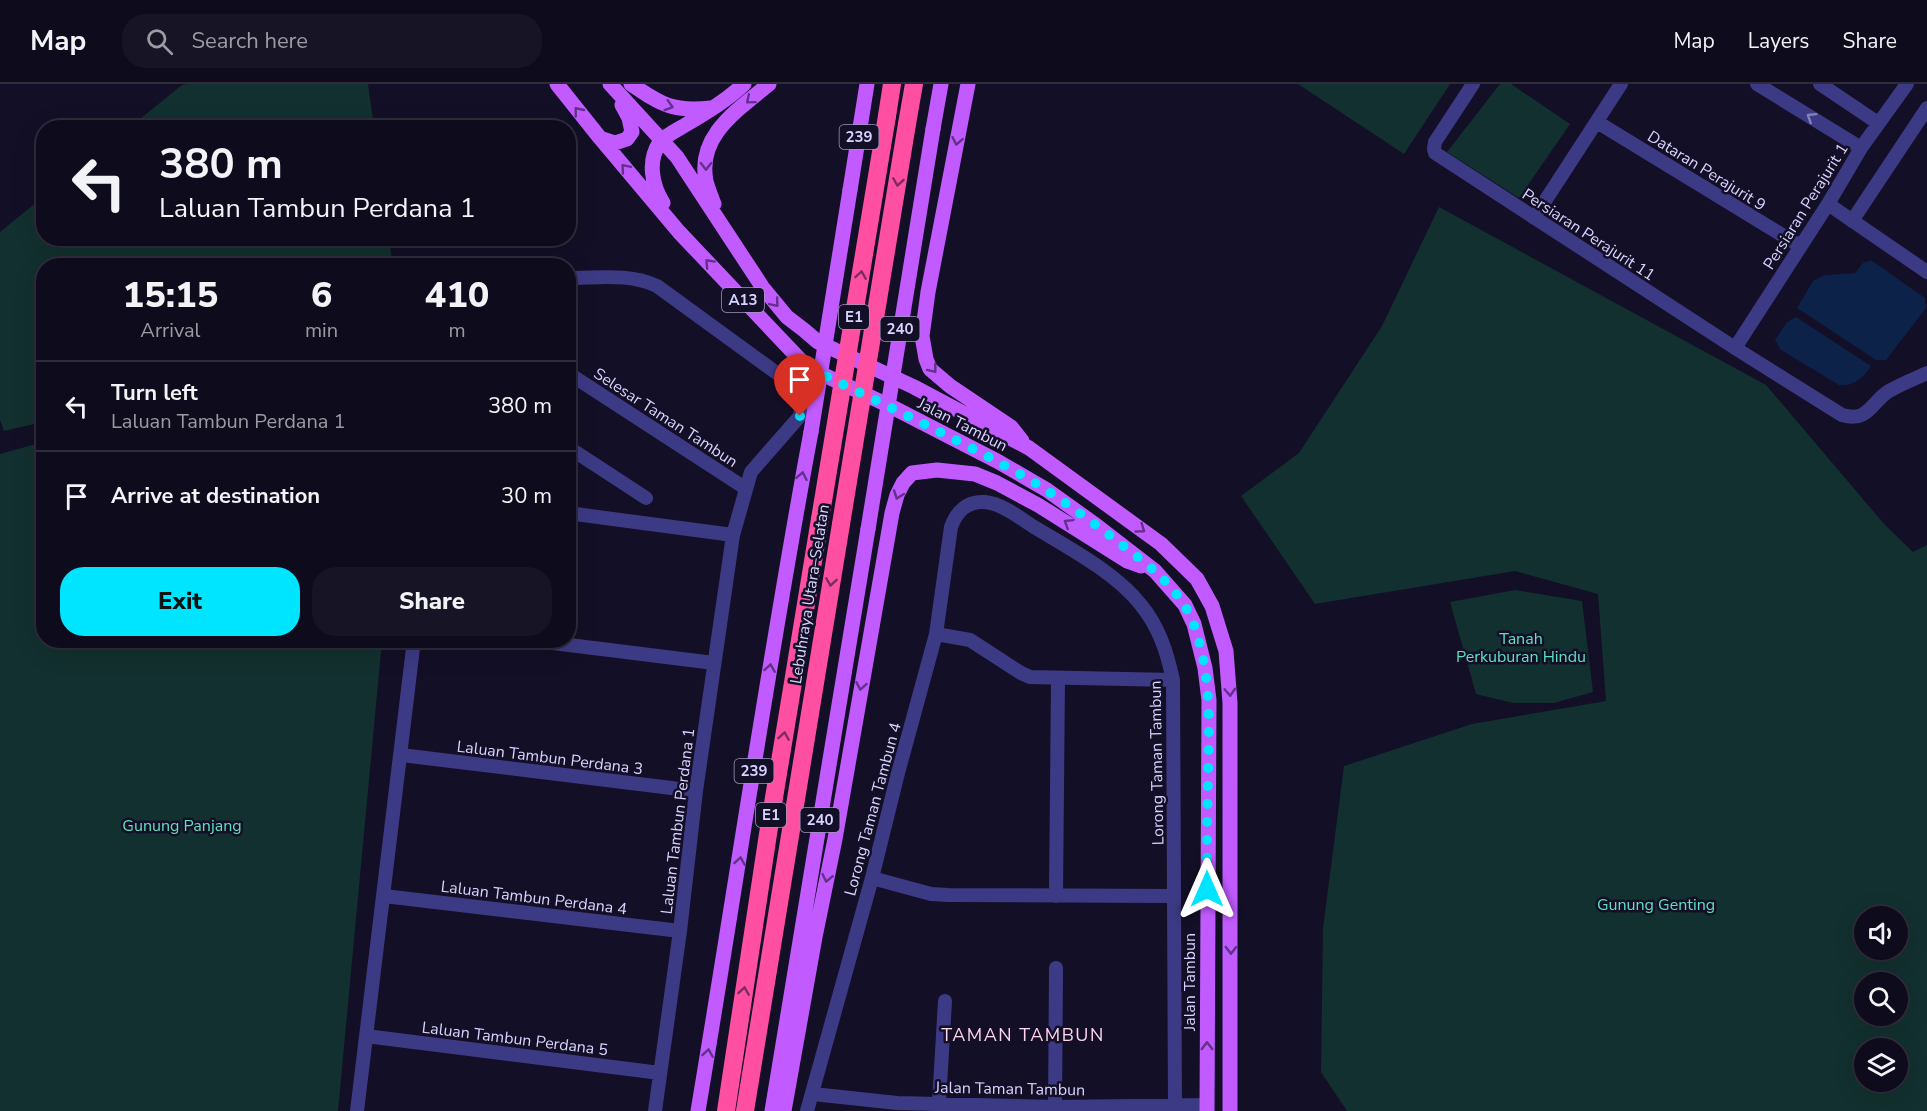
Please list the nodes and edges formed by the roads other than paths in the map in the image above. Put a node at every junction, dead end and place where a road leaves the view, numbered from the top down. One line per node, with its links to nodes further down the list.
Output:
1 (557, 84): 20 (main road, Jalan Tambun / A13, one-way to 1)
2 (631, 84): 16 (main road, one-way to 16)
3 (744, 84): 16 (main road)
4 (769, 84): 26 (main road, one-way to 26)
5 (867, 84): 69 (main road, 239, one-way to 5, bridge)
6 (892, 84): 70 (highway, Lebuhraya Utara–Selatan / E1, one-way to 6, bridge)
7 (914, 84): 71 (highway, Lebuhraya Utara–Selatan / E1, one-way to 71, bridge)
8 (941, 84): 72 (main road, 240, bridge)
9 (968, 84): 36 (main road, one-way to 36)
10 (1473, 84): 24 (street, Persiaran Perajurit 11)
11 (1622, 84): 18 (street)
12 (1757, 84): 22 (street, one-way to 12)
13 (1820, 84): 19 (street)
14 (1907, 84): 19 (street, Persiaran Perajurit 1)
15 (611, 85): 20 (main road); 21 (main road, Jalan Tambun / A13)
16 (713, 108): 21 (main road)
17 (1927, 108): 25 (street)
18 (1597, 122): 24 (street); 28 (street, Dataran Perajurit 9)
19 (1878, 123): 22 (street, Persiaran Perajurit 1)
20 (600, 138): 27 (main road, Jalan Tambun / A13, one-way to 20)
21 (661, 140): 26 (main road, Jalan Tambun / A13); 27 (main road)
22 (1861, 148): 23 (street, Persiaran Perajurit 1)
23 (1828, 204): 25 (street); 28 (street, Persiaran Perajurit 1)
24 (1534, 218): 31 (street, Persiaran Perajurit 11)
25 (1852, 220): 29 (street)
26 (721, 225): 36 (main road, Jalan Tambun / A13, one-way to 36)
27 (678, 230): 32 (main road, Jalan Tambun / A13, one-way to 27)
28 (1800, 246): 31 (street, Persiaran Perajurit 1)
29 (1927, 272)
30 (576, 278): 35 (street)
31 (1735, 348): 33 (street, Persiaran Perajurit 11)
32 (807, 367): 35 (street, Laluan Tambun Perdana 1); 43 (main road, Jalan Tambun / A13)
33 (1927, 373)
34 (576, 378): 38 (street, Selesar Taman Tambun)
35 (804, 393): 38 (street, Laluan Tambun Perdana 1)
36 (1029, 448): 75 (main road, Jalan Tambun / A13, one-way to 75)
37 (576, 452): 39 (street)
38 (745, 488): 42 (street, Laluan Tambun Perdana 1)
39 (646, 498)
40 (576, 514): 42 (street)
41 (957, 514): 44 (street, Lorong Taman Tambun 4); 49 (street, Lorong Taman Tambun)
42 (733, 535): 47 (street, Laluan Tambun Perdana 1)
43 (1155, 571): 65 (main road, Jalan Tambun / A13, one-way to 43); 73 (main road, one-way to 73)
44 (936, 634): 48 (street); 52 (street, Lorong Taman Tambun 4)
45 (576, 646): 47 (street)
46 (413, 648): 50 (street)
47 (714, 663): 51 (street, Laluan Tambun Perdana 1)
48 (1058, 678): 49 (street); 54 (street)
49 (1173, 680): 55 (street, Lorong Taman Tambun)
50 (400, 755): 51 (street, Laluan Tambun Perdana 3); 53 (street)
51 (696, 791): 56 (street, Laluan Tambun Perdana 1)
52 (872, 878): 54 (street); 61 (street, Lorong Taman Tambun 4)
53 (384, 896): 56 (street, Laluan Tambun Perdana 4); 59 (street)
54 (1056, 896): 55 (street)
55 (1174, 896): 64 (street, Lorong Taman Tambun)
56 (680, 932): 60 (street, Laluan Tambun Perdana 1)
57 (1056, 968): 66 (street)
58 (945, 1001): 62 (street)
59 (366, 1036): 60 (street, Laluan Tambun Perdana 5); 67 (street)
60 (660, 1073): 68 (street, Laluan Tambun Perdana 1)
61 (813, 1094): 63 (street, Jalan Taman Tambun); 74 (street, Lorong Taman Tambun 4)
62 (939, 1103): 63 (street, Jalan Taman Tambun); 66 (street, Jalan Taman Tambun)
63 (897, 1107)
64 (1175, 1108): 65 (street, Jalan Taman Tambun); 66 (street, Jalan Taman Tambun)
65 (1207, 1108)
66 (1055, 1109)
67 (357, 1111)
68 (655, 1111)
69 (698, 1111)
70 (726, 1111)
71 (745, 1111)
72 (772, 1111)
73 (784, 1111)
74 (807, 1111)
75 (1230, 1111)

